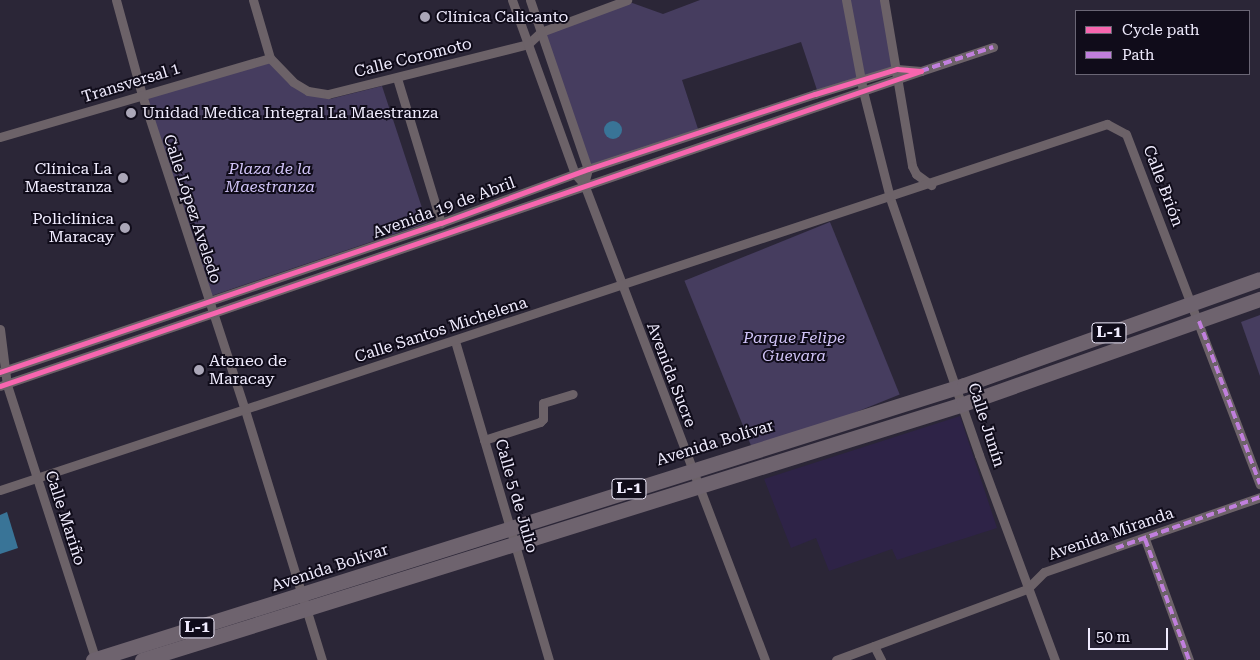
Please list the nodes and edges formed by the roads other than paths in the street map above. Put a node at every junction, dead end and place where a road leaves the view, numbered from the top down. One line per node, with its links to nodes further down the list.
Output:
1 (116, 0): 18 (street, Calle López Aveledo)
2 (253, 0): 11 (street, Calle Coromoto)
3 (512, 0): 9 (street, Avenida Sucre)
4 (530, 0): 8 (street)
5 (627, 0): 8 (street, Calle Coromoto)
6 (846, 0): 15 (street, Calle Junín)
7 (884, 0): 12 (street)
8 (541, 32): 9 (street, Calle Coromoto); 20 (street)
9 (528, 44): 14 (street, Calle Coromoto); 21 (street, Avenida Sucre)
10 (993, 47): 13 (street, Avenida 19 de Abril)
11 (270, 58): 14 (street, Calle Coromoto); 18 (street, Transversal 1)
12 (897, 69): 13 (street); 15 (street, Avenida 19 de Abril); 16 (street)
13 (921, 71): 16 (street, Avenida 19 de Abril)
14 (397, 78): 25 (street)
15 (861, 79): 17 (street, Calle Junín); 20 (street, Avenida 19 de Abril)
16 (898, 80): 17 (street, Avenida 19 de Abril); 23 (street)
17 (863, 90): 22 (street, Avenida 19 de Abril); 24 (street, Calle Junín)
18 (142, 95): 19 (street, Transversal 1); 29 (street, Calle López Aveledo)
19 (0, 137)
20 (588, 169): 21 (street, Avenida 19 de Abril); 22 (street)
21 (575, 174): 22 (street, Avenida Sucre); 25 (street, Avenida 19 de Abril)
22 (584, 184): 27 (street, Avenida Sucre); 31 (street, Avenida 19 de Abril)
23 (931, 184): 24 (street, Calle Brión); 30 (street, Calle Brión)
24 (890, 198): 27 (street, Calle Santos Michelena); 37 (street, Calle Junín)
25 (441, 223): 29 (street, Avenida 19 de Abril)
26 (1260, 279): 30 (main road, Avenida Bolívar / L-1)
27 (622, 286): 34 (street, Calle Santos Michelena); 42 (street, Avenida Sucre)
28 (1260, 299): 32 (main road, Avenida Bolívar / L-1)
29 (209, 303): 31 (street, Calle López Aveledo); 35 (street, Avenida 19 de Abril)
30 (1193, 304): 32 (street, Calle Brión); 37 (main road, Avenida Bolívar / L-1)
31 (213, 315): 36 (street, Avenida 19 de Abril); 40 (street, Calle López Aveledo)
32 (1199, 321): 39 (main road, Avenida Bolívar / L-1); 44 (street, Calle Brión)
33 (0, 329): 35 (street, Calle Mariño)
34 (455, 341): 40 (street, Calle Santos Michelena); 41 (street, Calle 5 de Julio)
35 (3, 372): 36 (street, Calle Mariño)
36 (4, 385): 43 (street, Calle Mariño)
37 (958, 387): 39 (street, Calle Junín); 42 (main road, Avenida Bolívar / L-1)
38 (573, 394): 41 (street)
39 (964, 404): 45 (main road, Avenida Bolívar / L-1); 51 (street, Calle Junín)
40 (245, 410): 43 (street, Calle Santos Michelena); 52 (street, Calle López Aveledo)
41 (484, 440): 48 (street, Calle 5 de Julio)
42 (690, 469): 45 (street, Avenida Sucre); 48 (main road, Avenida Bolívar / L-1)
43 (35, 478): 46 (street, Calle Santos Michelena); 54 (street, Calle Mariño)
44 (1260, 484)
45 (697, 488): 50 (main road, Avenida Bolívar / L-1); 58 (street, Avenida Sucre)
46 (0, 490)
47 (1260, 497): 49 (street, Avenida Miranda)
48 (510, 528): 50 (street, Calle 5 de Julio); 52 (main road, Avenida Bolívar / L-1)
49 (1145, 539): 51 (street, Avenida Miranda); 62 (street)
50 (514, 546): 52 (main road, Avenida Bolívar / L-1); 57 (street, Calle 5 de Julio)
51 (1028, 589): 53 (street, Avenida Miranda); 61 (street, Calle Junín)
52 (304, 603): 54 (main road, Avenida Bolívar / L-1); 55 (main road, Avenida Bolívar / L-1); 56 (street, Calle López Aveledo)
53 (874, 646): 59 (street, Avenida Miranda); 60 (street)
54 (94, 660)
55 (142, 660)
56 (322, 660)
57 (549, 660)
58 (765, 660)
59 (836, 660)
60 (881, 660)
61 (1055, 660)
62 (1189, 660)

